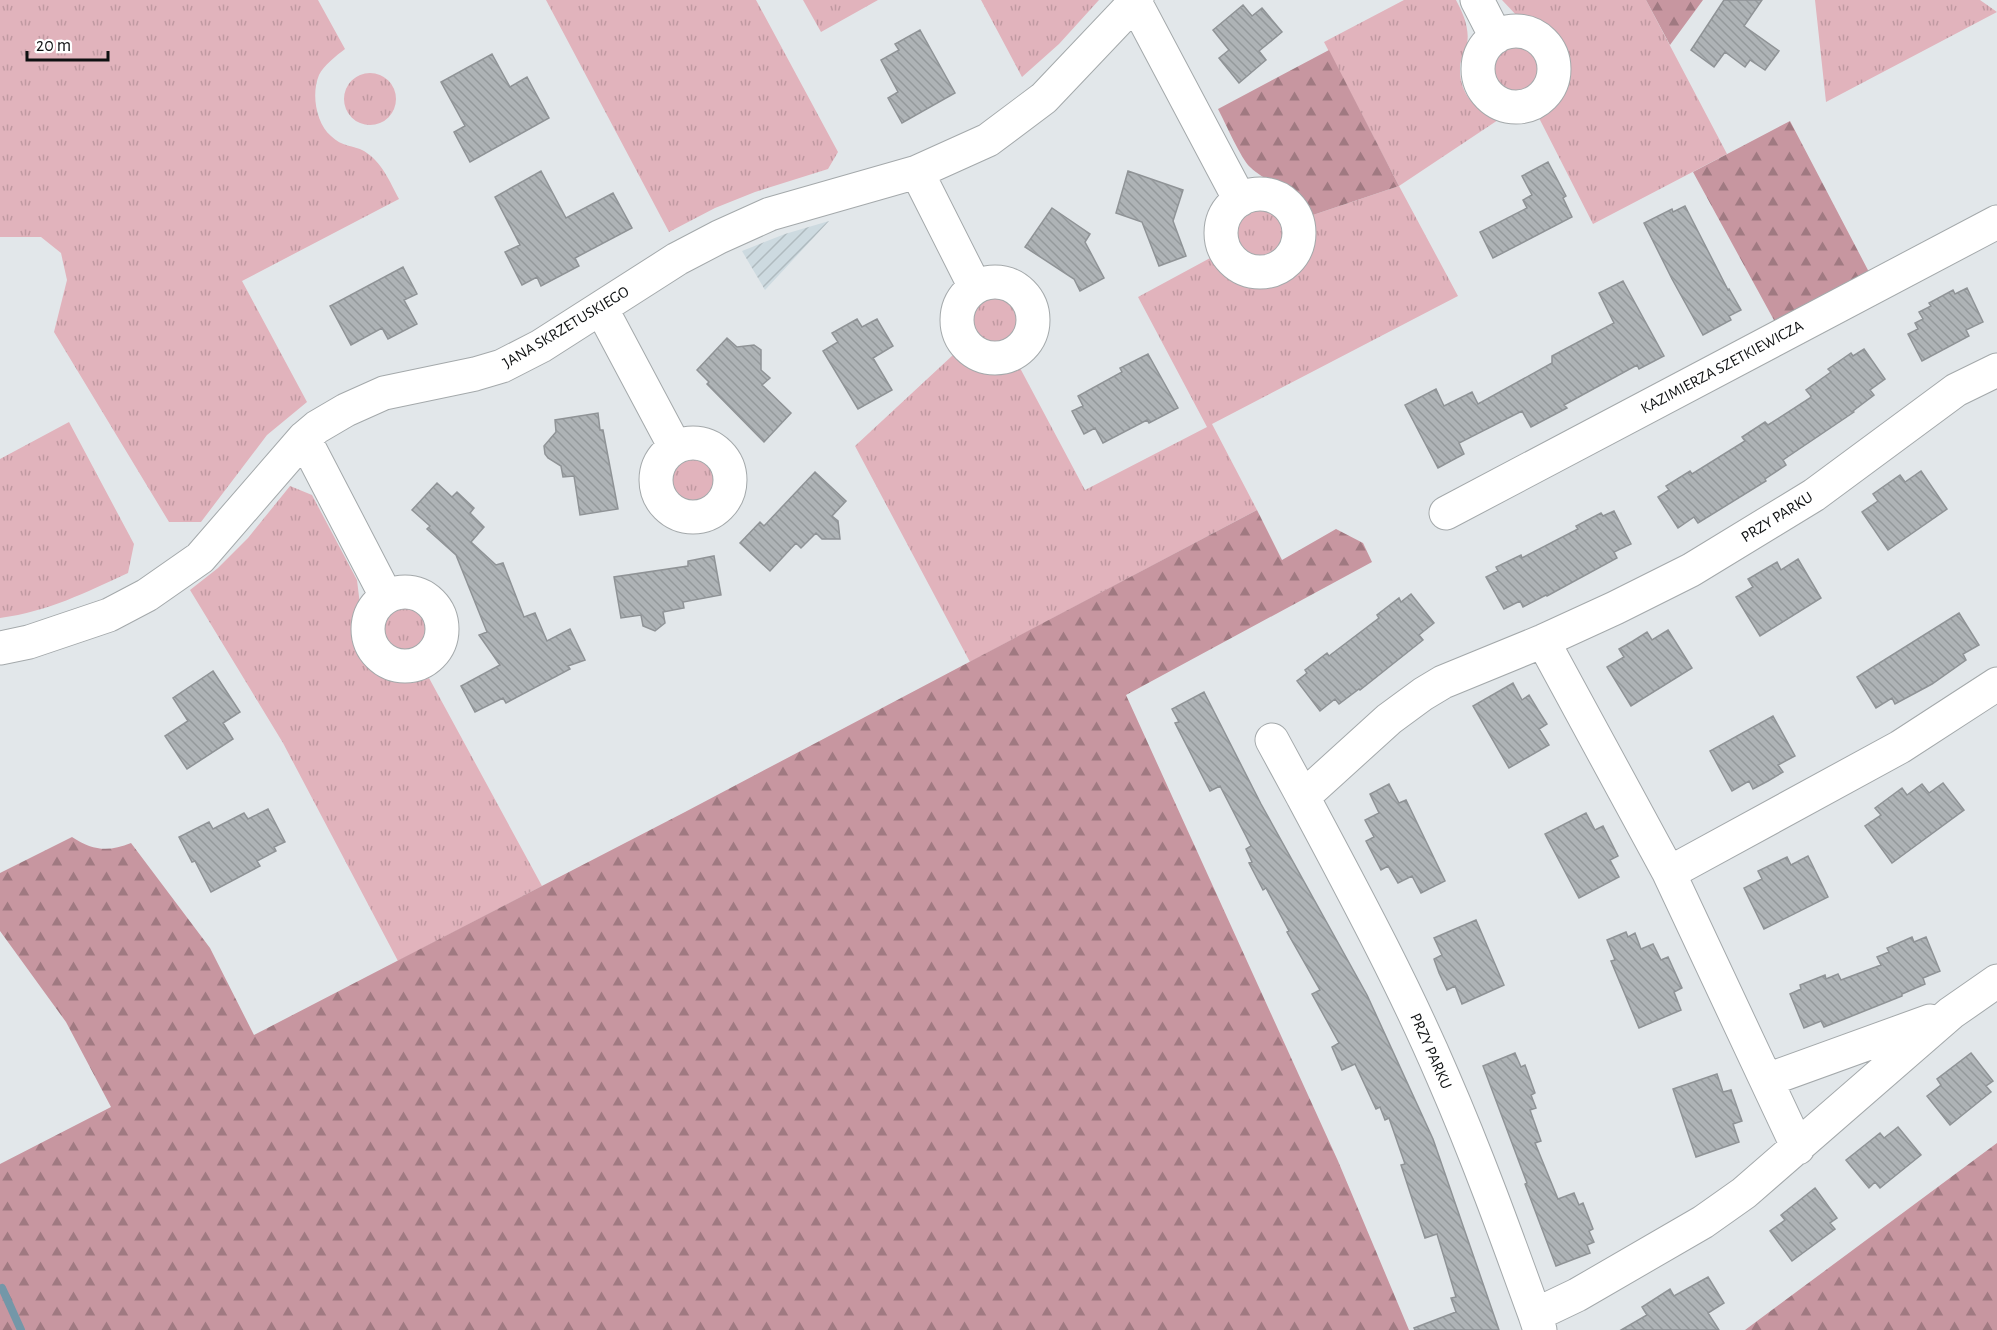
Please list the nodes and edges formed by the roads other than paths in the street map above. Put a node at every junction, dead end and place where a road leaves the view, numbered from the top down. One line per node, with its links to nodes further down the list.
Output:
1 (1477, 0): 3 (street)
2 (1136, 1): 4 (street, JANA SKRZETUSKIEGO); 5 (street)
3 (1496, 37)
4 (917, 172): 7 (street); 8 (street, JANA SKRZETUSKIEGO)
5 (1240, 200)
6 (1997, 222): 12 (street, KAZIMIERZA SZETKIEWICZA)
7 (975, 287)
8 (601, 308): 10 (street, JANA SKRZETUSKIEGO); 11 (street)
9 (1997, 370): 14 (street, PRZY PARKU)
10 (304, 438): 13 (street); 15 (street, JANA SKRZETUSKIEGO)
11 (675, 447)
12 (1446, 513)
13 (386, 596)
14 (1543, 641): 18 (street, PRZY PARKU); 19 (street)
15 (0, 648)
16 (1997, 684): 19 (street)
17 (1272, 740): 18 (street, PRZY PARKU)
18 (1303, 797): 24 (street, PRZY PARKU)
19 (1669, 873): 22 (street)
20 (1997, 981): 21 (street, PRZY PARKU)
21 (1951, 1013): 22 (street, PRZY PARKU); 23 (street, PRZY PARKU)
22 (1767, 1080): 23 (street)
23 (1798, 1148): 24 (street, PRZY PARKU)
24 (1538, 1322)

